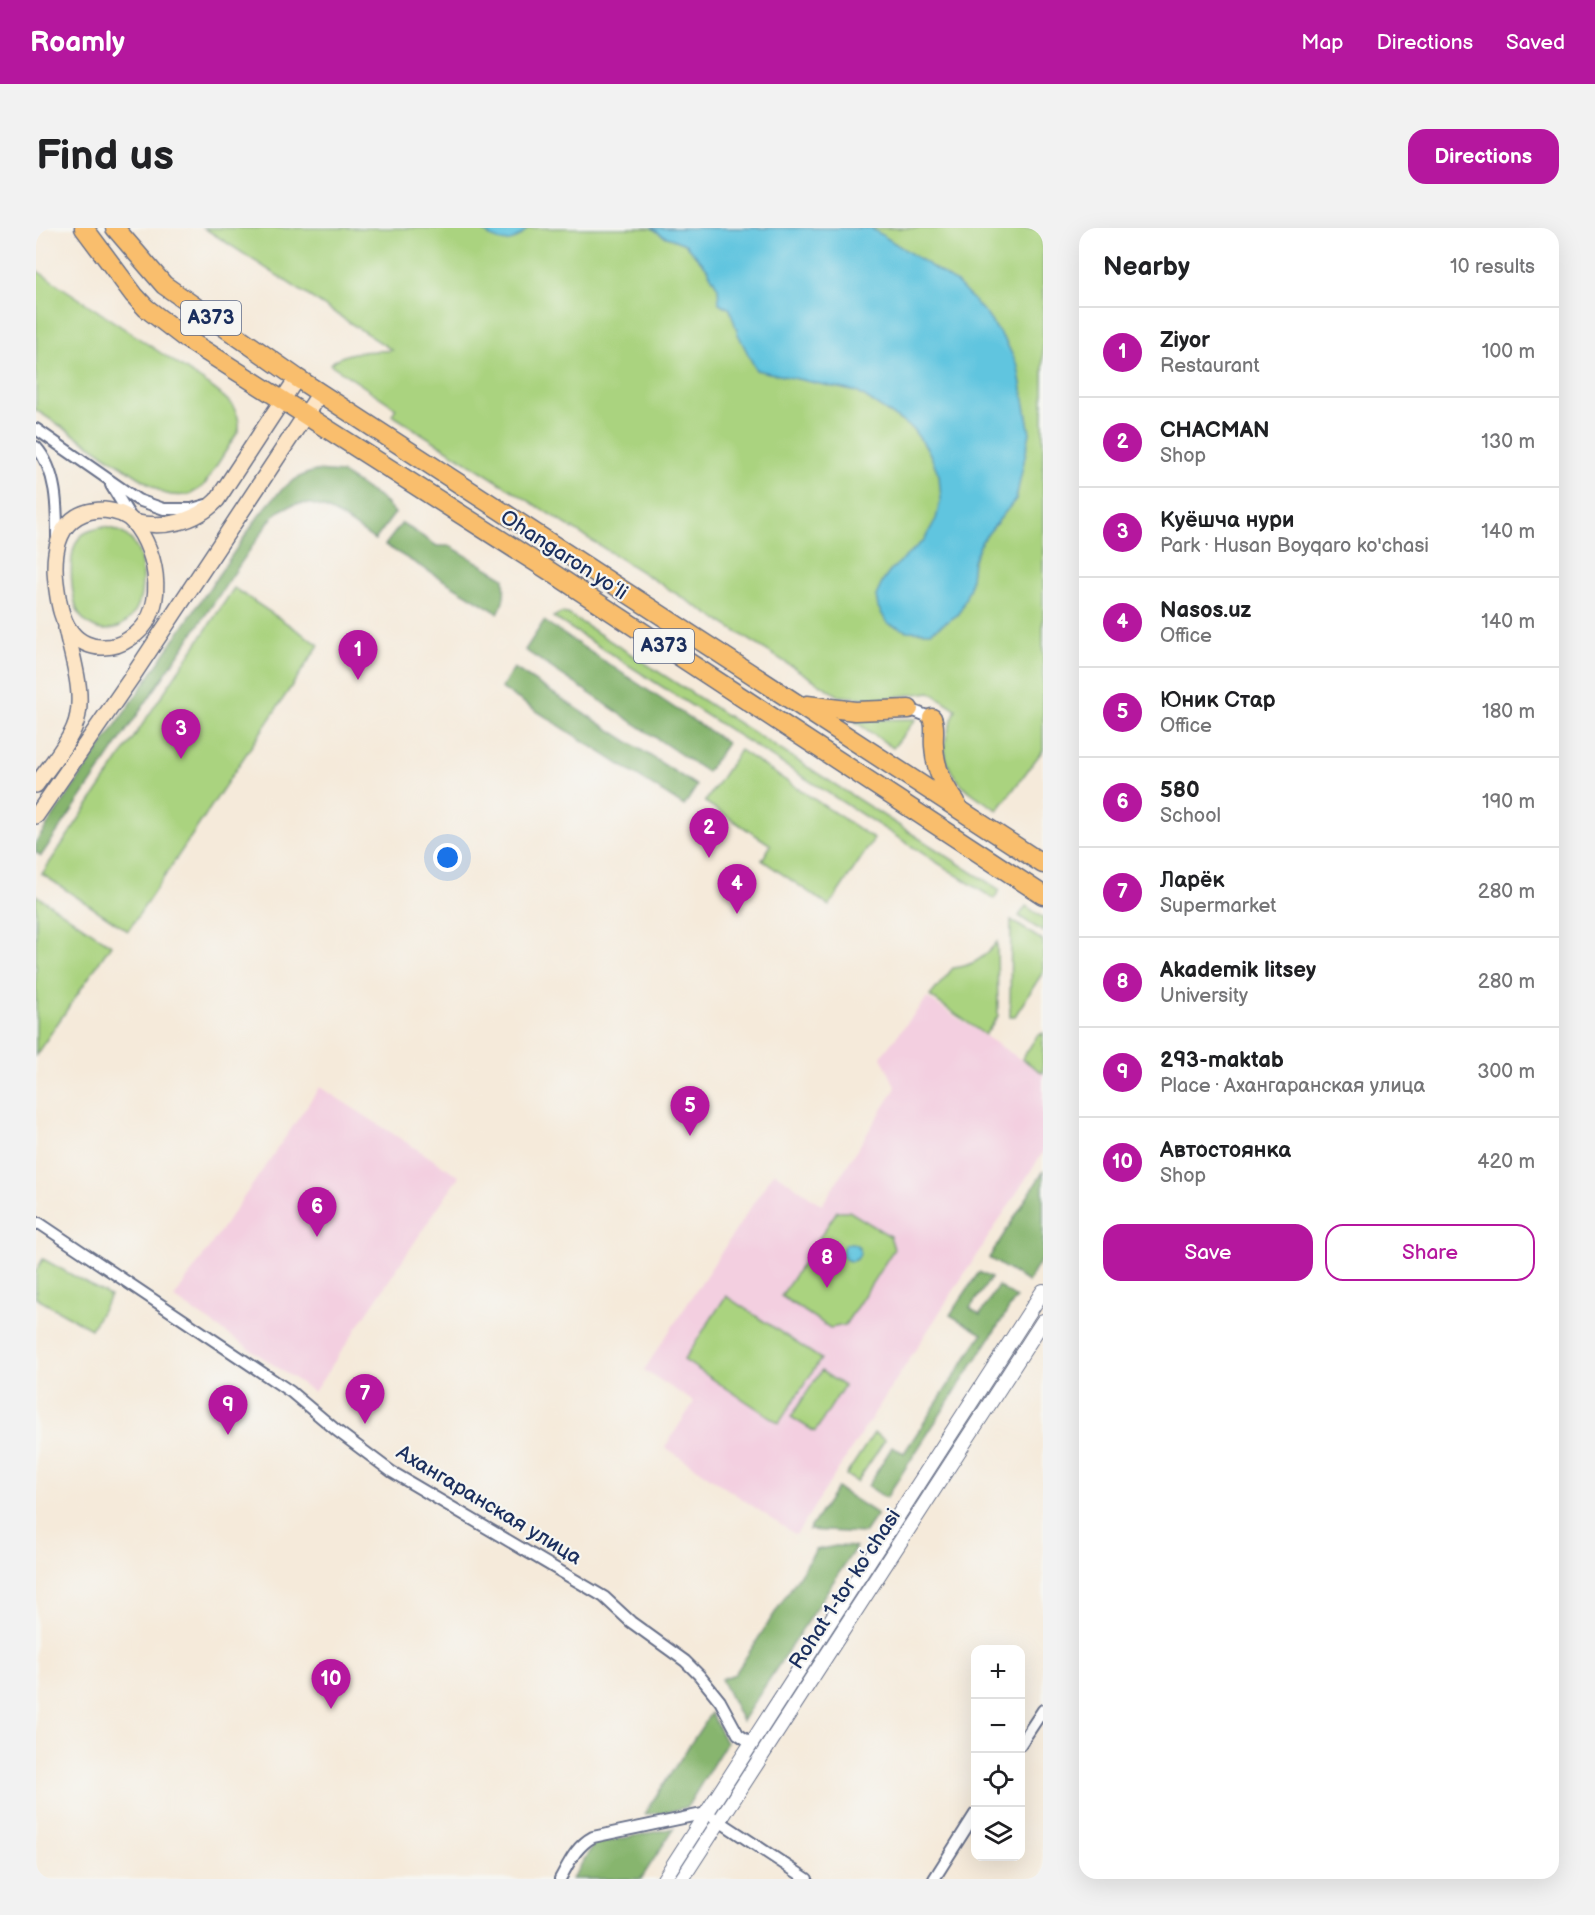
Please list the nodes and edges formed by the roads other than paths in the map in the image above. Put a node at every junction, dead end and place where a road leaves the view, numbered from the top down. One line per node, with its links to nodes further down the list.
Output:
1 (84, 228): 5 (highway, Ohangaron yoʻli / A373)
2 (115, 228): 3 (highway, Ohangaron yoʻli / A373)
3 (297, 378): 4 (highway, Ohangaron yoʻli / A373); 5 (main road)
4 (320, 393): 6 (main road); 17 (highway, Ohangaron yoʻli / A373)
5 (282, 401): 6 (highway, Ohangaron yoʻli / A373); 10 (main road)
6 (306, 416): 13 (main road); 24 (highway, Ohangaron yoʻli / A373)
7 (36, 429): 9 (street)
8 (36, 447): 12 (street)
9 (110, 482): 10 (street); 11 (street)
10 (217, 500): 11 (main road)
11 (133, 522): 12 (main road); 14 (main road)
12 (57, 547): 15 (main road)
13 (207, 562): 14 (main road); 16 (main road)
14 (149, 620): 15 (main road); 16 (main road)
15 (66, 623): 20 (main road)
16 (134, 674): 22 (main road)
17 (798, 704): 18 (highway); 21 (highway, Ohangaron yoʻli / A373)
18 (909, 709): 19 (street)
19 (932, 718): 21 (highway)
20 (36, 785)
21 (964, 812): 23 (highway, Ohangaron yoʻli / A373)
22 (36, 816)
23 (1043, 864)
24 (1043, 895)
25 (36, 1224): 30 (street, Ахангаранская улица)
26 (1043, 1291): 30 (street, Rohat 1-tor koʻchasi)
27 (1043, 1321): 31 (street, Rohat 1-tor koʻchasi)
28 (1043, 1710): 29 (street)
29 (1025, 1737)
30 (751, 1743): 31 (street); 32 (street, Rohat 1-tor koʻchasi)
31 (764, 1752): 34 (street, Rohat 1-tor koʻchasi)
32 (707, 1812): 34 (street); 35 (street); 36 (street, Rohat 1-tor koʻchasi)
33 (971, 1820): 39 (street)
34 (720, 1821): 37 (street, Rohat 1-tor koʻchasi); 38 (street)
35 (560, 1879)
36 (664, 1879)
37 (682, 1879)
38 (807, 1879)
39 (934, 1879)

